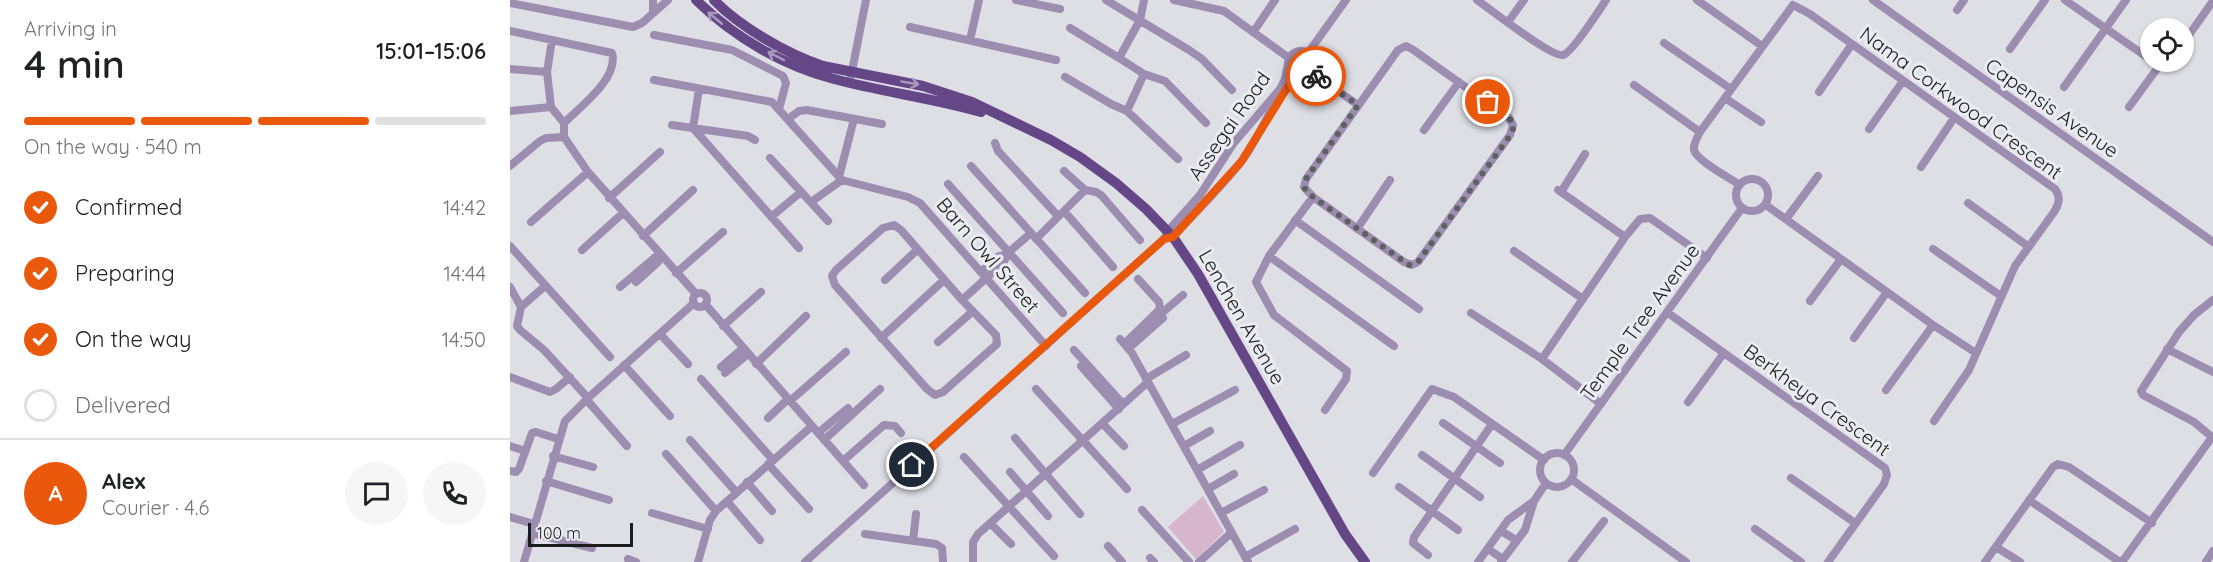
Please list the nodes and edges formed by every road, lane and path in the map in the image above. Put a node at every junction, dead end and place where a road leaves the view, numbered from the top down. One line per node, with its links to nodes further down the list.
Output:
1 (653, 0): 28 (street)
2 (668, 0): 28 (street)
3 (696, 0): 55 (main road, Lenchen Avenue, one-way to 3)
4 (714, 0): 55 (main road, Lenchen Avenue)
5 (866, 0): 55 (street)
6 (979, 0): 39 (street)
7 (1016, 0): 26 (street)
8 (1106, 0): 29 (street)
9 (1144, 0): 29 (street)
10 (1174, 0): 25 (street)
11 (1275, 0): 35 (street)
12 (1346, 0): 44 (street)
13 (1478, 0): 30 (street)
14 (1524, 0): 30 (street)
15 (1606, 0): 30 (street)
16 (1697, 0): 42 (street)
17 (1873, 0): 127 (street, Capensis Avenue)
18 (1964, 0): 27 (street)
19 (2045, 0): 43 (street)
20 (2065, 0): 34 (street)
21 (2126, 0): 34 (street)
22 (2213, 1): 33 (street)
23 (510, 3): 28 (street)
24 (1791, 3): 41 (street, Nama Corkwood Crescent); 42 (street, Nama Corkwood Crescent)
25 (1219, 5): 35 (street)
26 (1060, 9)
27 (1957, 10)
28 (653, 13)
29 (1140, 20): 46 (street); 64 (street)
30 (1508, 22)
31 (910, 27): 39 (street)
32 (1070, 28): 46 (street)
33 (2194, 28)
34 (2106, 29): 45 (street); 61 (street)
35 (1254, 31): 48 (street)
36 (510, 32): 38 (street)
37 (654, 35): 70 (street)
38 (552, 40): 50 (street); 77 (street)
39 (970, 40): 47 (street)
40 (1664, 43): 63 (street)
41 (1852, 44): 58 (street, Nama Corkwood Crescent); 65 (street)
42 (1762, 46): 63 (street, Nama Corkwood Crescent)
43 (2010, 49)
44 (1308, 53): 48 (street); 51 (street)
45 (2140, 53)
46 (1119, 58): 53 (street)
47 (1056, 60)
48 (1288, 61): 56 (street); 89 (street, Assegai Road)
49 (510, 69): 50 (street)
50 (547, 72): 68 (street)
51 (1311, 72): 56 (street); 67 (street)
52 (2149, 72): 69 (street)
53 (1144, 74): 72 (street); 78 (street)
54 (1065, 76): 72 (street)
55 (851, 77): 124 (main road, Lenchen Avenue)
56 (1302, 77): 94 (street, Assegai Road)
57 (654, 80): 62 (street)
58 (1903, 81): 73 (street, Nama Corkwood Crescent); 82 (street)
59 (1459, 82): 67 (street); 83 (street); 120 (street)
60 (1634, 85): 84 (street)
61 (2064, 87)
62 (699, 89): 70 (street); 81 (street)
63 (1731, 89): 66 (street, Nama Corkwood Crescent)
64 (1232, 90)
65 (1819, 92)
66 (1725, 98): 76 (street); 84 (street, Nama Corkwood Crescent)
67 (1358, 105): 107 (street)
68 (551, 107): 71 (street); 77 (street)
69 (2129, 107)
70 (779, 109): 74 (street)
71 (510, 111)
72 (1127, 111): 92 (street)
73 (1954, 118): 96 (street); 129 (street, Nama Corkwood Crescent)
74 (788, 119): 75 (street); 100 (street)
75 (854, 119): 79 (street); 100 (street)
76 (1761, 122)
77 (564, 123): 85 (street)
78 (1206, 123)
79 (882, 124)
80 (672, 125): 81 (street)
81 (693, 128): 86 (street); 115 (street)
82 (1869, 129)
83 (1424, 130)
84 (1700, 132): 103 (street)
85 (564, 137): 93 (street); 98 (street)
86 (755, 140)
87 (995, 143): 114 (street)
88 (660, 152): 108 (street)
89 (1227, 152): 94 (street); 124 (street, Assegai Road)
90 (1585, 154): 125 (street)
91 (770, 158): 106 (street)
92 (1178, 159)
93 (512, 161)
94 (1241, 162): 124 (street, Assegai Road)
95 (971, 166): 123 (street)
96 (1921, 166)
97 (1064, 171): 105 (street)
98 (588, 172): 108 (street); 119 (street)
99 (1818, 176): 116 (street)
100 (841, 179): 109 (street); 142 (street, Barn Owl Street)
101 (1390, 180): 120 (street)
102 (948, 184): 135 (street)
103 (1740, 185): 111 (street); 112 (street)
104 (693, 190): 122 (street)
105 (1085, 190): 114 (street); 126 (street)
106 (801, 192): 109 (street); 115 (street)
107 (1313, 197): 117 (street); 120 (street)
108 (609, 198): 113 (street)
109 (811, 202): 118 (street)
110 (1968, 203): 129 (street)
111 (1766, 205): 112 (street); 116 (street)
112 (1742, 208): 138 (street, Temple Tree Avenue)
113 (623, 213): 122 (street); 132 (street)
114 (1061, 214): 123 (street); 140 (street)
115 (771, 217): 130 (street)
116 (1786, 219): 139 (street)
117 (1295, 220): 137 (street); 161 (street)
118 (828, 221)
119 (531, 222)
120 (1357, 229)
121 (723, 232): 141 (street)
122 (643, 236): 136 (street)
123 (1034, 236): 135 (street); 152 (street)
124 (1168, 236): 177 (street); 283 (main road, Lenchen Avenue)
125 (1625, 237): 138 (street); 156 (street)
126 (1140, 240)
127 (2213, 242)
128 (510, 246): 147 (street)
129 (2029, 247): 154 (street, Nama Corkwood Crescent)
130 (799, 248)
131 (1934, 249): 154 (street)
132 (582, 250)
133 (916, 250): 144 (street); 145 (street); 173 (street)
134 (1514, 251): 156 (street)
135 (1009, 252): 142 (street); 164 (street)
136 (661, 256): 141 (street); 146 (street); 149 (street)
137 (1269, 256): 178 (street); 208 (street)
138 (1707, 258): 166 (street, Temple Tree Avenue)
139 (1841, 259): 151 (street); 159 (street)
140 (1113, 267)
141 (676, 273): 155 (street)
142 (983, 275): 157 (street); 177 (street, Barn Owl Street)
143 (1138, 279): 176 (street)
144 (885, 280)
145 (944, 280): 157 (street); 173 (street)
146 (636, 282)
147 (545, 286): 160 (street); 186 (street)
148 (510, 287): 160 (street)
149 (620, 287)
150 (761, 292): 169 (street)
151 (1887, 292): 168 (street); 174 (street)
152 (1085, 293)
153 (1183, 295): 176 (street)
154 (2001, 296): 184 (street, Nama Corkwood Crescent)
155 (695, 299): 169 (street); 172 (street)
156 (1583, 299): 187 (street)
157 (962, 300): 163 (street)
158 (2213, 300): 179 (street)
159 (1810, 301)
160 (521, 307): 171 (street)
161 (1419, 309)
162 (1172, 310): 176 (street)
163 (972, 312): 173 (street); 175 (street)
164 (1063, 313)
165 (1471, 313): 187 (street)
166 (1668, 314): 183 (street, Berkheya Crescent); 205 (street, Temple Tree Avenue)
167 (806, 316): 189 (street)
168 (1933, 325): 184 (street); 201 (street)
169 (723, 326): 180 (street)
170 (510, 330): 171 (street)
171 (520, 330): 194 (street)
172 (660, 334): 188 (street); 190 (street)
173 (881, 338)
174 (1854, 338)
175 (938, 342)
176 (1125, 343): 196 (street)
177 (1046, 346): 308 (street)
178 (1394, 346)
179 (2167, 349): 192 (street); 220 (street)
180 (746, 351): 189 (street); 191 (street)
181 (846, 352): 203 (street)
182 (1072, 352): 207 (street)
183 (1724, 353): 204 (street); 281 (street, Berkheya Crescent)
184 (1976, 353): 211 (street, Nama Corkwood Crescent)
185 (1186, 355): 196 (street)
186 (610, 357)
187 (1542, 359): 205 (street)
188 (688, 364)
189 (756, 364): 203 (street)
190 (624, 365): 202 (street); 209 (street)
191 (723, 370)
192 (2213, 372)
193 (510, 377): 194 (street)
194 (570, 377): 202 (street)
195 (701, 379): 239 (street)
196 (1147, 380): 207 (street); 214 (street)
197 (1036, 388): 224 (street)
198 (880, 389): 219 (street)
199 (1098, 389): 207 (street)
200 (1235, 390): 214 (street)
201 (1886, 390)
202 (587, 398): 222 (street); 227 (street)
203 (789, 400): 210 (street); 216 (street)
204 (1688, 402)
205 (1602, 404): 234 (street, Temple Tree Avenue)
206 (848, 408): 219 (street)
207 (1119, 408): 212 (street)
208 (1325, 410)
209 (670, 416)
210 (768, 418)
211 (1934, 421)
212 (1102, 423): 224 (street); 228 (street)
213 (1443, 423): 230 (street)
214 (1172, 424): 229 (street)
215 (1492, 424): 230 (street); 237 (street); 245 (street)
216 (812, 426): 219 (street); 239 (street)
217 (1210, 431): 229 (street)
218 (901, 433): 238 (street)
219 (821, 436): 238 (street)
220 (2212, 437): 282 (street)
221 (1015, 438): 246 (street)
222 (558, 439): 231 (street); 235 (street)
223 (690, 440): 260 (street)
224 (1083, 441): 246 (street); 256 (street)
225 (1240, 445): 242 (street)
226 (510, 446): 231 (street)
227 (627, 446)
228 (1124, 446)
229 (1184, 446): 242 (street)
230 (1477, 447): 240 (street); 249 (street)
231 (525, 451): 243 (street)
232 (666, 454): 270 (street)
233 (1422, 455): 249 (street)
234 (1564, 455): 237 (street); 250 (street)
235 (553, 456): 241 (street); 251 (street)
236 (964, 458): 267 (street)
237 (1544, 460): 253 (street)
238 (843, 461): 254 (street)
239 (770, 462): 252 (street); 268 (street)
240 (1500, 463)
241 (593, 467)
242 (1197, 470): 257 (street)
243 (510, 471)
244 (1010, 472): 259 (street)
245 (1373, 473)
246 (1046, 474): 259 (street); 275 (street)
247 (1234, 474): 257 (street)
248 (1791, 478): 281 (street)
249 (1455, 479): 261 (street); 272 (street)
250 (1571, 479): 253 (street); 304 (street)
251 (546, 482): 262 (street); 284 (street)
252 (747, 482): 260 (street); 271 (street)
253 (1546, 483): 266 (street)
254 (864, 485)
255 (1399, 487): 272 (street)
256 (1127, 489)
257 (1208, 489): 276 (street)
258 (1263, 490): 276 (street)
259 (1026, 491): 267 (street); 277 (street)
260 (736, 492): 265 (street)
261 (1480, 497)
262 (609, 500)
263 (1254, 500): 276 (street)
264 (2029, 500): 282 (street); 297 (street); 323 (street)
265 (727, 501): 270 (street); 292 (street)
266 (1534, 501): 289 (street); 293 (street)
267 (1008, 507): 280 (street); 302 (street)
268 (809, 509)
269 (1142, 510): 312 (street)
270 (716, 511): 287 (street)
271 (772, 511)
272 (1432, 511): 288 (street); 301 (street)
273 (652, 513): 287 (street)
274 (916, 514): 294 (street)
275 (1080, 514)
276 (1223, 515): 290 (street)
277 (1048, 516)
278 (510, 517): 284 (street)
279 (1604, 521): 317 (street)
280 (990, 523): 295 (street); 310 (street)
281 (1855, 523): 320 (street, Berkheya Crescent)
282 (2151, 523): 323 (street)
283 (1341, 524): 314 (main road, Lenchen Avenue); 315 (main road, Lenchen Avenue)
284 (533, 529): 298 (street); 306 (street)
285 (1296, 529): 303 (street)
286 (1755, 529): 319 (street)
287 (708, 530): 307 (street)
288 (1458, 530)
289 (1502, 531): 293 (street); 299 (street)
290 (1231, 533): 303 (street); 313 (street)
291 (865, 534): 294 (street)
292 (760, 540)
293 (1516, 540): 305 (street)
294 (913, 541): 309 (street)
295 (1011, 544)
296 (1108, 546): 311 (street)
297 (1996, 547): 321 (street); 322 (street)
298 (592, 548)
299 (1488, 549): 305 (street); 316 (street)
300 (2213, 551): 324 (street)
301 (1428, 555)
302 (1054, 556)
303 (1246, 559)
304 (1681, 559): 318 (street)
305 (1502, 561)
306 (524, 562)
307 (698, 562)
308 (805, 562)
309 (943, 562)
310 (973, 562)
311 (1122, 562)
312 (1189, 562)
313 (1199, 562)
314 (1365, 562)
315 (1373, 562)
316 (1478, 562)
317 (1572, 562)
318 (1669, 562)
319 (1801, 562)
320 (1828, 562)
321 (1985, 562)
322 (2020, 562)
323 (2121, 562)
324 (2206, 562)

